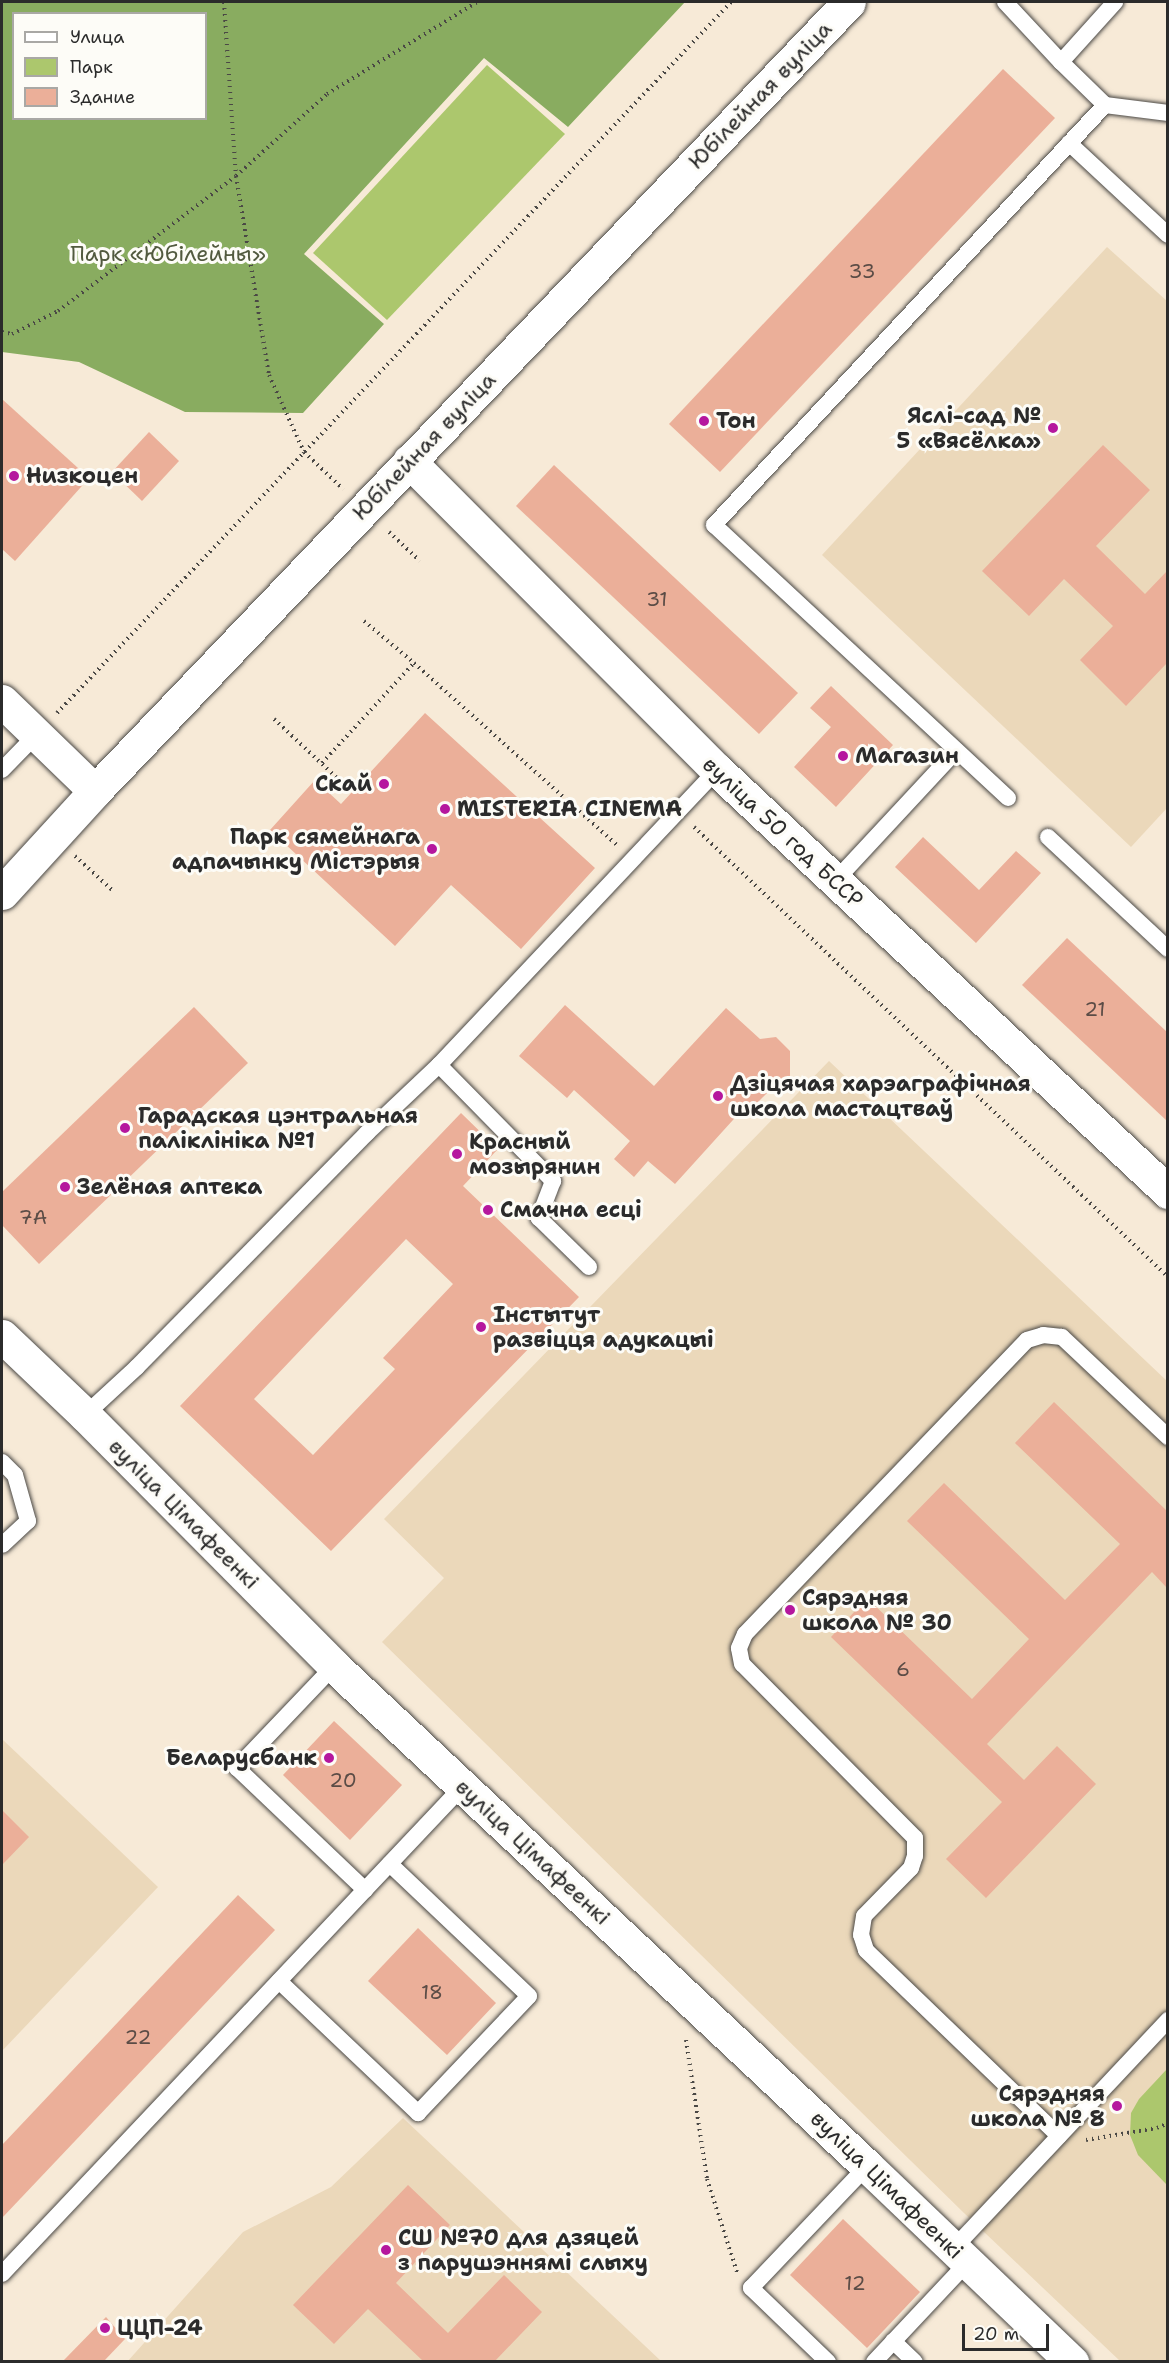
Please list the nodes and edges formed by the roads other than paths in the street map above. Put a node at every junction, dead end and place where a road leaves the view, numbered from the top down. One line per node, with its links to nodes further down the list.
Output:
1 (849, 2): 9 (street, Юбілейная вуліца)
2 (1005, 2): 4 (lane)
3 (1115, 2): 4 (lane)
4 (1061, 62): 5 (lane)
5 (1105, 105): 6 (lane); 7 (lane)
6 (1167, 113)
7 (1069, 143): 8 (lane); 12 (lane)
8 (1167, 235)
9 (409, 461): 14 (street, вуліца 50 год БССР); 15 (street, Юбілейная вуліца)
10 (2, 701): 11 (street)
11 (36, 735): 13 (lane); 15 (street)
12 (956, 751): 16 (lane); 18 (lane)
13 (2, 770)
14 (717, 770): 18 (street, вуліца 50 год БССР); 21 (lane)
15 (95, 791): 19 (street, Юбілейная вуліца)
16 (1008, 798)
17 (1048, 837): 20 (lane)
18 (835, 881): 22 (street, вуліца 50 год БССР)
19 (2, 893)
20 (1167, 950)
21 (439, 1065): 23 (lane); 25 (lane)
22 (1167, 1192)
23 (589, 1267)
24 (2, 1336): 25 (street, вуліца Цімафеенкі)
25 (85, 1415): 29 (street, вуліца Цімафеенкі)
26 (1167, 1437): 35 (lane)
27 (2, 1462): 28 (lane)
28 (2, 1545)
29 (334, 1666): 30 (street, вуліца Цімафеенкі); 32 (lane)
30 (463, 1786): 31 (lane); 36 (street, вуліца Цімафеенкі)
31 (390, 1864): 32 (lane); 33 (lane)
32 (365, 1890): 33 (lane)
33 (279, 1981): 38 (lane)
34 (1167, 2020): 35 (lane)
35 (1054, 2141): 37 (lane)
36 (867, 2166): 37 (street, вуліца Цімафеенкі); 40 (lane)
37 (961, 2255): 39 (lane); 43 (street, вуліца Цімафеенкі)
38 (2, 2274)
39 (893, 2341): 41 (lane); 42 (lane)
40 (828, 2361)
41 (874, 2361)
42 (915, 2361)
43 (1072, 2361)

